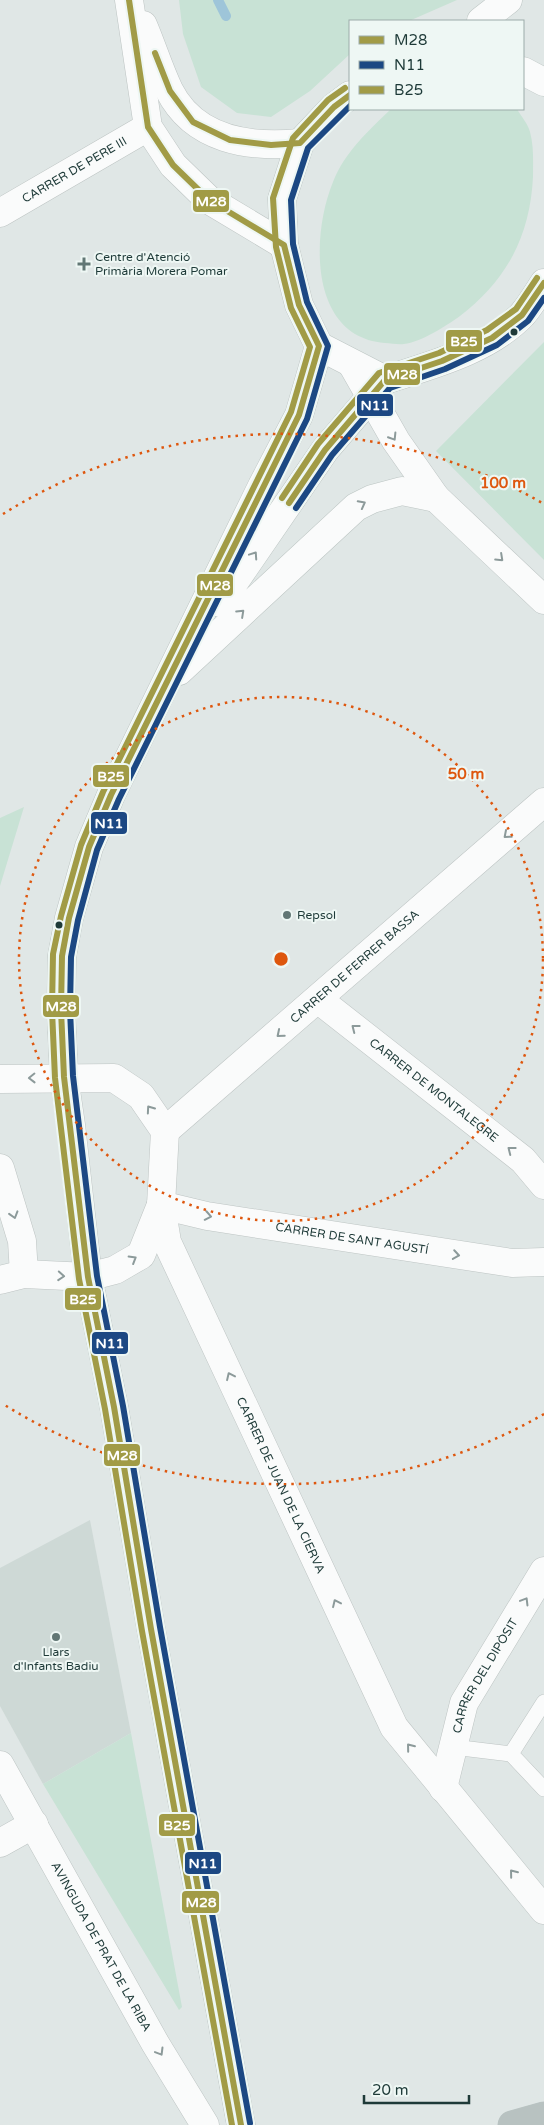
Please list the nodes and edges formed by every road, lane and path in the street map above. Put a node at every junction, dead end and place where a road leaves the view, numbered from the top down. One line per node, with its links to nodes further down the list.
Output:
1 (129, 0): 8 (street)
2 (133, 0): 9 (street)
3 (508, 0): 4 (street)
4 (482, 20)
5 (524, 72): 6 (street)
6 (544, 82)
7 (349, 96): 9 (street)
8 (148, 127): 10 (street, CARRER DE PERE III); 11 (street)
9 (300, 142): 11 (street)
10 (0, 213)
11 (284, 245): 13 (street)
12 (544, 283): 14 (street)
13 (319, 346): 14 (street); 17 (street)
14 (377, 388): 15 (street, one-way to 15); 17 (street, one-way to 14)
15 (436, 498): 16 (street, one-way to 16); 17 (street, one-way to 15)
16 (544, 600)
17 (167, 682): 20 (street)
18 (544, 802): 19 (street, CARRER DE FERRER BASSA, one-way to 19)
19 (319, 1000): 22 (street, CARRER DE FERRER BASSA, one-way to 22); 24 (street, CARRER DE MONTALEGRE, one-way to 19)
20 (64, 1077): 21 (street, one-way to 21); 22 (street, one-way to 20); 28 (street)
21 (0, 1079)
22 (165, 1131): 25 (street, CARRER DE JUAN DE LA CIERVA)
23 (0, 1168): 27 (street, one-way to 27)
24 (544, 1185)
25 (161, 1205): 26 (street, CARRER DE SANT AGUSTÍ, one-way to 26); 28 (street, one-way to 25); 34 (street, CARRER DE JUAN DE LA CIERVA, one-way to 25)
26 (544, 1262)
27 (12, 1277): 28 (street, one-way to 28)
28 (88, 1278): 42 (street)
29 (544, 1571): 31 (street, CARRER DEL DIPÒSIT, one-way to 29)
30 (544, 1702): 32 (lane)
31 (453, 1747): 32 (lane); 34 (street, CARRER DEL DIPÒSIT)
32 (511, 1754): 35 (lane)
33 (0, 1765): 36 (street, AVINGUDA DE PRAT DE LA RIBA)
34 (443, 1788): 38 (street, CARRER DE JUAN DE LA CIERVA, one-way to 34)
35 (544, 1789)
36 (34, 1824): 37 (street); 41 (street, AVINGUDA DE PRAT DE LA RIBA, one-way to 41)
37 (0, 1843)
38 (544, 1910)
39 (544, 2103): 43 (street)
40 (544, 2116): 44 (highway)
41 (205, 2125)
42 (240, 2125)
43 (507, 2125)
44 (512, 2125)

